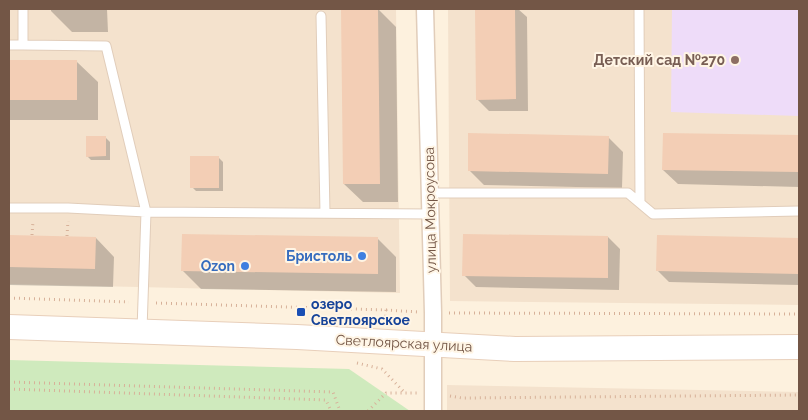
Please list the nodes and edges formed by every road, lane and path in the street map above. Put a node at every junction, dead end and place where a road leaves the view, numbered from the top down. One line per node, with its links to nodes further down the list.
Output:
1 (23, 9): 6 (lane)
2 (425, 9): 7 (street, улица Мокроусова)
3 (639, 9): 8 (lane)
4 (321, 16): 12 (lane)
5 (9, 45): 6 (lane)
6 (23, 45): 11 (lane)
7 (430, 194): 8 (lane); 13 (street, улица Мокроусова)
8 (640, 203): 10 (lane)
9 (9, 208): 11 (lane)
10 (799, 211)
11 (146, 212): 12 (lane); 15 (lane)
12 (324, 213): 13 (lane)
13 (430, 214): 17 (street, улица Мокроусова)
14 (9, 298): 15 (path)
15 (143, 302): 16 (path); 20 (lane)
16 (386, 310): 17 (path); 21 (path)
17 (433, 313): 18 (path); 22 (street, улица Мокроусова)
18 (799, 314)
19 (9, 327): 20 (main road, Светлоярская улица)
20 (142, 332): 21 (main road, Светлоярская улица)
21 (383, 342): 22 (main road, Светлоярская улица); 25 (path)
22 (433, 345): 23 (main road, Светлоярская улица); 29 (street, улица Мокроусова)
23 (799, 347)
24 (348, 360): 25 (path)
25 (382, 369): 28 (path)
26 (9, 382): 32 (path)
27 (9, 389): 31 (path)
28 (406, 393): 29 (path); 33 (path)
29 (433, 393): 30 (path); 34 (street, улица Мокроусова)
30 (799, 395)
31 (331, 411)
32 (340, 411)
33 (368, 411)
34 (433, 411)

